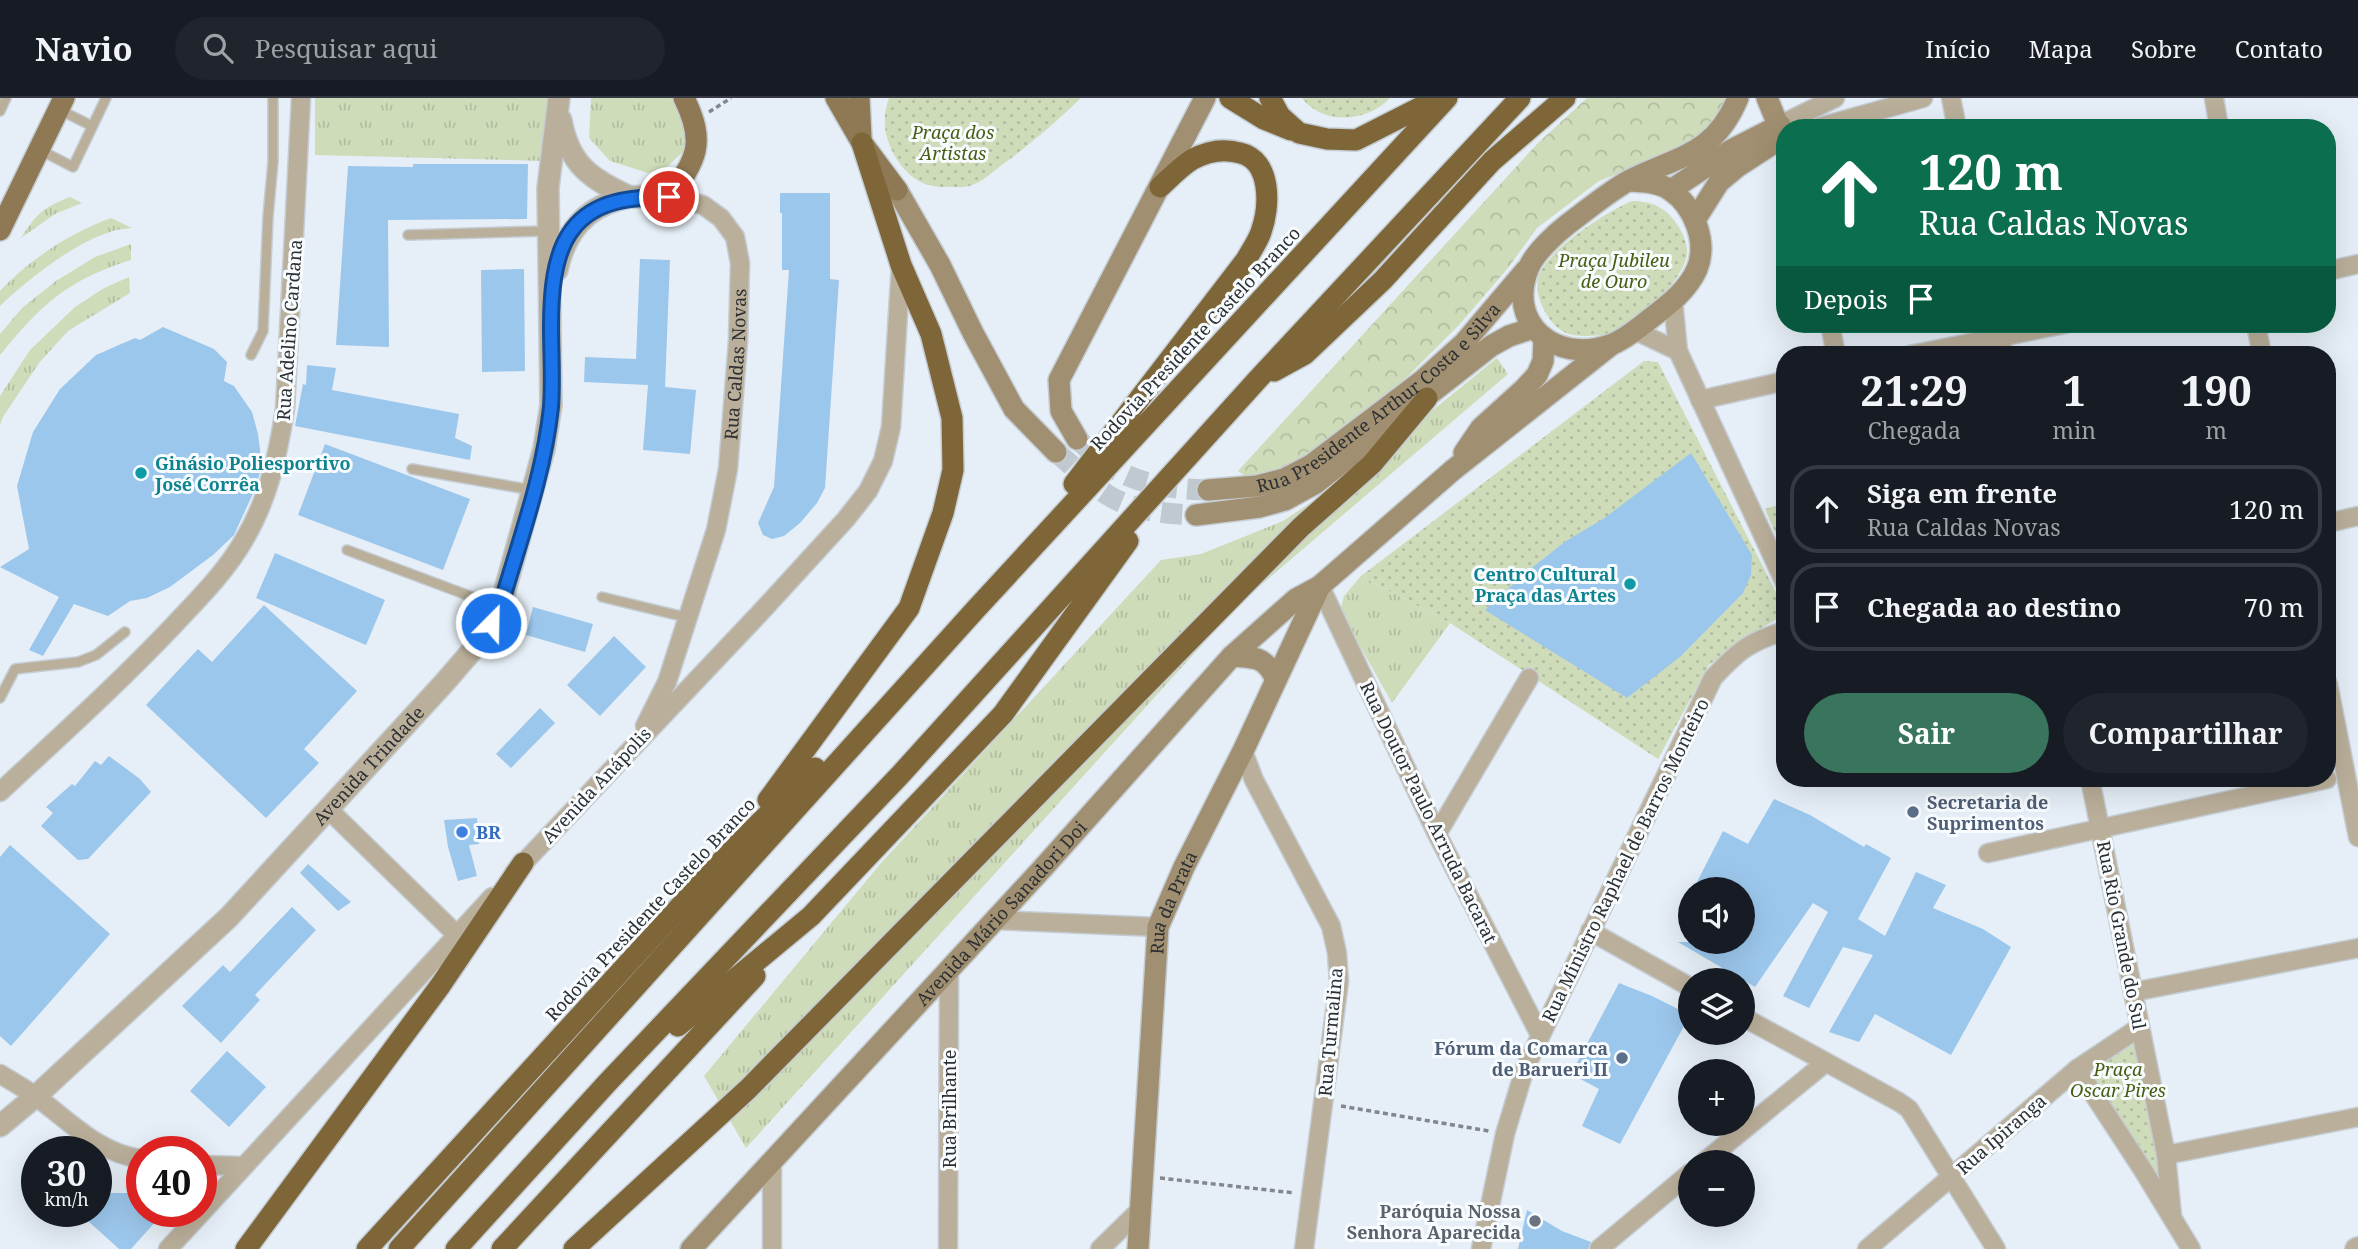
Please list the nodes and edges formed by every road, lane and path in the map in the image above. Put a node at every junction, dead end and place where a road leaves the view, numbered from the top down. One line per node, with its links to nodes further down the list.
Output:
1 (6, 98): 23 (lane)
2 (106, 98): 29 (lane)
3 (273, 98): 56 (lane)
4 (301, 98): 90 (street, Rua Adelino Cardana)
5 (684, 98): 39 (main road)
6 (836, 98): 33 (main road)
7 (859, 98): 33 (main road)
8 (1205, 98): 36 (main road)
9 (1230, 98): 30 (highway)
10 (1270, 98): 30 (highway)
11 (1439, 98): 30 (highway)
12 (1447, 98): 76 (highway, Rodovia Presidente Castelo Branco)
13 (1520, 98): 57 (highway)
14 (1565, 98): 57 (highway)
15 (1738, 98): 35 (main road, Rua Presidente Arthur Costa e Silva)
16 (1767, 98): 24 (main road)
17 (1835, 98): 25 (street)
18 (1923, 98): 26 (street)
19 (1951, 98): 27 (street)
20 (2214, 98): 28 (street)
21 (61, 103): 29 (lane); 34 (main road)
22 (559, 103): 38 (street); 42 (street)
23 (0, 111)
24 (1776, 119)
25 (1806, 119)
26 (1848, 119)
27 (1955, 119)
28 (2218, 119)
29 (92, 126): 34 (lane)
30 (1299, 133)
31 (1776, 138): 37 (main road)
32 (1776, 141): 40 (main road)
33 (862, 143): 45 (highway); 62 (main road)
34 (39, 150): 41 (main road)
35 (1629, 181): 37 (main road); 46 (main road, Rua Presidente Arthur Costa e Silva)
36 (1160, 187): 61 (main road); 76 (highway)
37 (1671, 190): 40 (main road)
38 (629, 197): 39 (street, Rua Caldas Novas); 49 (street, Rua Caldas Novas)
39 (669, 197): 77 (street, Rua Caldas Novas)
40 (1695, 220): 48 (main road)
41 (0, 230)
42 (549, 231): 43 (lane); 49 (street)
43 (408, 235)
44 (2358, 264): 47 (street)
45 (901, 265): 85 (street, Avenida Anápolis); 96 (highway)
46 (1529, 266): 52 (main road, Rua Presidente Arthur Costa e Silva); 67 (main road, Rua Presidente Arthur Costa e Silva)
47 (2336, 269)
48 (1673, 300): 50 (main road); 55 (street)
49 (551, 303): 66 (street, Avenida Trindade)
50 (1634, 330): 53 (main road); 55 (street)
51 (1987, 333): 54 (street)
52 (1539, 334): 53 (main road); 59 (main road, Rua Presidente Arthur Costa e Silva); 65 (main road)
53 (1611, 345): 65 (main road)
54 (1942, 346)
55 (1678, 351): 60 (street)
56 (251, 355)
57 (1259, 378): 63 (highway)
58 (1776, 384): 60 (street)
59 (1427, 398): 68 (main road, Rua Presidente Arthur Costa e Silva); 140 (highway)
60 (1700, 400): 72 (street)
61 (1077, 439)
62 (1056, 452)
63 (1189, 456): 98 (highway); 114 (highway)
64 (412, 469): 66 (lane)
65 (1453, 470): 73 (main road)
66 (534, 490): 75 (street, Avenida Trindade)
67 (1208, 490)
68 (1196, 515)
69 (2358, 516): 70 (street)
70 (2336, 521)
71 (347, 550): 75 (lane)
72 (1776, 564)
73 (1320, 586): 80 (main road, Avenida Mário Sanadori Doi); 82 (main road, Rua da Prata); 93 (street, Rua Doutor Paulo Arruda Bacarat)
74 (602, 597): 77 (lane)
75 (500, 608): 91 (street, Avenida Trindade)
76 (976, 609): 96 (highway, Rodovia Presidente Castelo Branco); 105 (highway, Rodovia Presidente Castelo Branco)
77 (689, 618): 85 (street, Rua Caldas Novas)
78 (125, 632): 83 (lane)
79 (1776, 634): 101 (street, Rua Ministro Raphael de Barros Monteiro)
80 (1232, 656): 82 (main road); 99 (main road, Avenida Mário Sanadori Doi)
81 (1530, 678): 93 (street)
82 (1276, 679): 86 (main road, Rua da Prata)
83 (0, 698)
84 (2336, 714): 87 (street)
85 (637, 742): 97 (street, Avenida Anápolis)
86 (1243, 751): 100 (main road, Rua da Prata); 116 (street, Rua Turmalina)
87 (2352, 774): 94 (street)
88 (2092, 787): 92 (street, Rua Rio Grande do Sul)
89 (2290, 787): 92 (street)
90 (0, 792)
91 (329, 810): 102 (street); 115 (street, Avenida Trindade)
92 (2101, 828): 95 (street); 107 (street, Rua Rio Grande do Sul)
93 (1437, 834): 110 (street, Rua Doutor Paulo Arruda Bacarat)
94 (2358, 837)
95 (1987, 853)
96 (728, 854): 105 (highway); 136 (highway, Rodovia Presidente Castelo Branco)
97 (523, 863): 102 (street, Avenida Anápolis); 135 (highway)
98 (811, 916): 114 (highway); 139 (highway)
99 (995, 920): 100 (street); 104 (main road, Avenida Mário Sanadori Doi)
100 (1158, 927): 126 (main road, Rua da Prata)
101 (1590, 931): 106 (street); 110 (street, Rua Ministro Raphael de Barros Monteiro)
102 (457, 935): 125 (street, Avenida Anápolis)
103 (2358, 948): 107 (street)
104 (950, 969): 123 (main road, Avenida Mário Sanadori Doi); 143 (street, Rua Brilhante)
105 (646, 975): 137 (highway, Rodovia Presidente Castelo Branco)
106 (1678, 980)
107 (2133, 992): 109 (street, Rua Rio Grande do Sul)
108 (1755, 1024): 111 (street)
109 (2140, 1027): 112 (street, Rua Ipiranga); 121 (street, Rua Rio Grande do Sul)
110 (1539, 1035): 119 (street, Rua Ministro Raphael de Barros Monteiro)
111 (1825, 1063): 120 (street); 127 (street)
112 (2077, 1069): 127 (street, Rua Ipiranga); 132 (street)
113 (0, 1074): 115 (street)
114 (608, 1082): 138 (highway)
115 (36, 1096): 118 (street, Avenida Trindade); 122 (street)
116 (1324, 1103): 119 (path); 130 (street, Rua Turmalina)
117 (2358, 1117): 121 (street)
118 (0, 1126)
119 (1505, 1134): 147 (street, Rua Ministro Raphael de Barros Monteiro)
120 (1719, 1150)
121 (2166, 1155): 132 (street, Rua Rio Grande do Sul)
122 (126, 1156)
123 (772, 1161): 141 (main road, Avenida Mário Sanadori Doi); 142 (street)
124 (217, 1165): 125 (street)
125 (244, 1166): 129 (street, Avenida Anápolis)
126 (1144, 1176): 130 (path); 131 (main road, Rua da Prata)
127 (1952, 1176): 149 (street, Rua Ipiranga); 150 (street)
128 (1678, 1183): 148 (street)
129 (217, 1192)
130 (1311, 1195): 146 (street, Rua Turmalina)
131 (1141, 1209): 144 (street); 145 (main road, Rua da Prata)
132 (2172, 1216): 151 (street)
133 (184, 1227): 134 (street, Avenida Anápolis)
134 (168, 1249)
135 (246, 1249)
136 (367, 1249)
137 (399, 1249)
138 (456, 1249)
139 (502, 1249)
140 (574, 1249)
141 (691, 1249)
142 (772, 1249)
143 (948, 1249)
144 (1100, 1249)
145 (1138, 1249)
146 (1304, 1249)
147 (1481, 1249)
148 (1599, 1249)
149 (1867, 1249)
150 (1996, 1249)
151 (2191, 1249)

